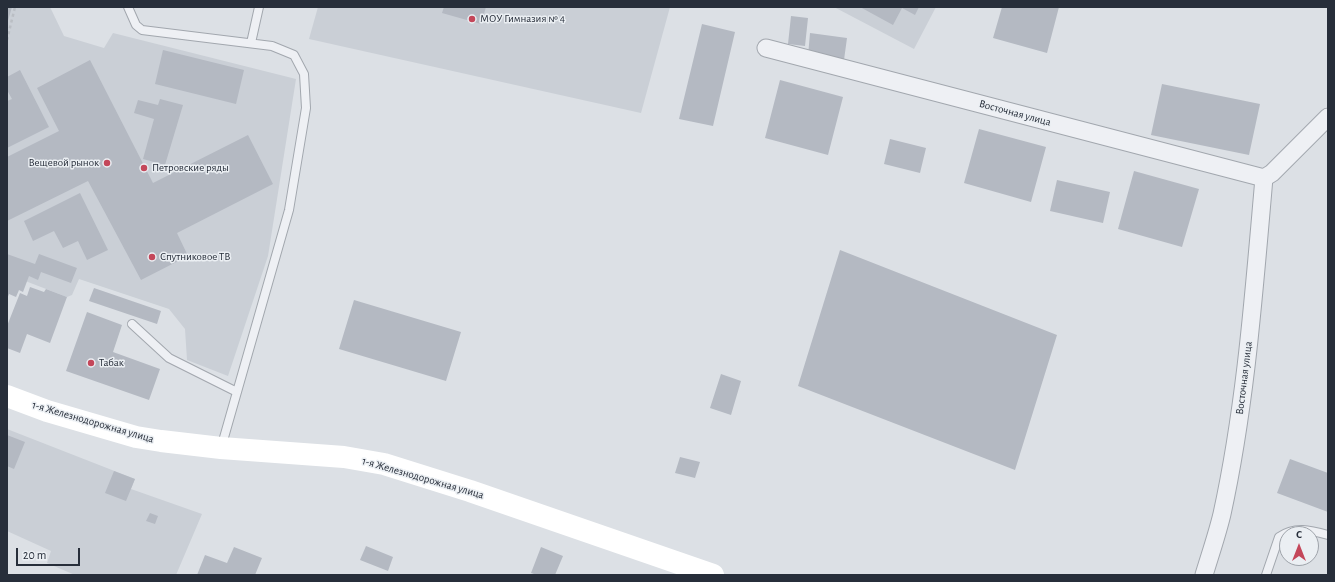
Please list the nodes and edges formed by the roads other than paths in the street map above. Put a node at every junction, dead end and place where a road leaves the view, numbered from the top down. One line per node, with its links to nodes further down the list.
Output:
1 (128, 7): 3 (lane)
2 (260, 7): 3 (lane)
3 (251, 43): 8 (lane)
4 (766, 48): 6 (street, Восточная улица)
5 (1328, 117): 6 (street)
6 (1264, 178): 13 (street, Восточная улица)
7 (132, 324): 8 (lane)
8 (237, 392): 10 (lane)
9 (7, 396): 10 (main road, 1-я Железнодорожная улица)
10 (221, 448): 12 (main road, 1-я Железнодорожная улица)
11 (1328, 536): 14 (lane)
12 (713, 575)
13 (1204, 575)
14 (1266, 575)

